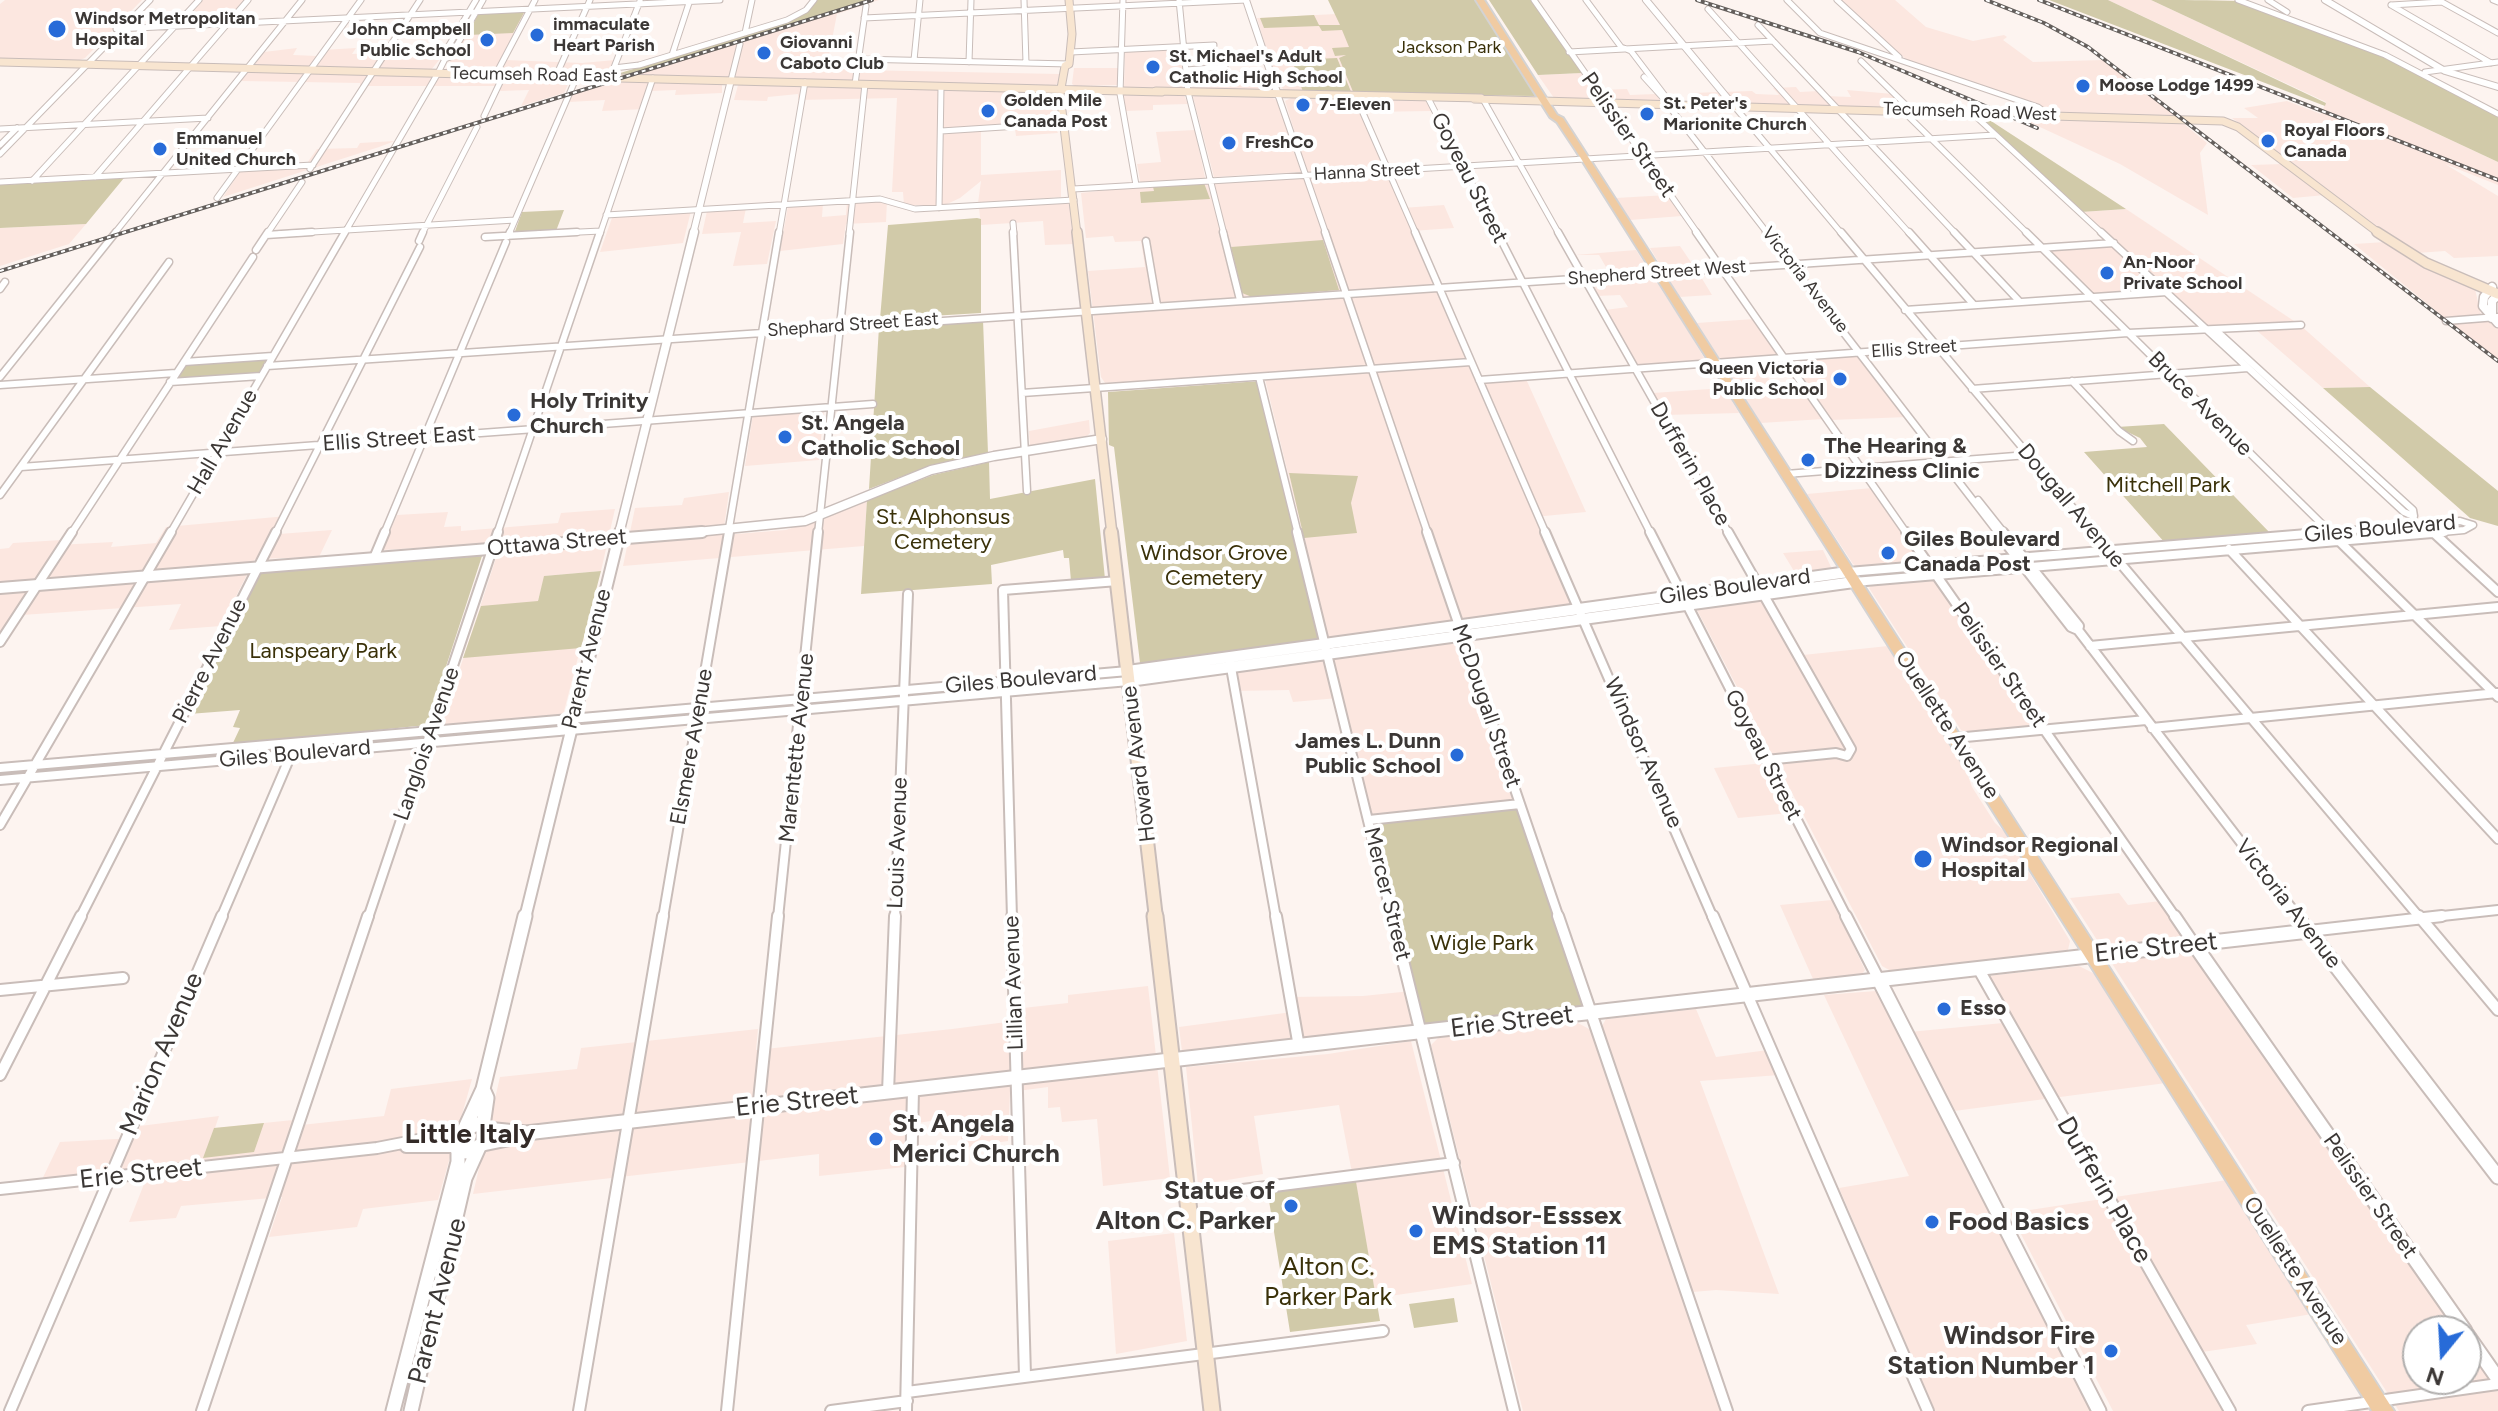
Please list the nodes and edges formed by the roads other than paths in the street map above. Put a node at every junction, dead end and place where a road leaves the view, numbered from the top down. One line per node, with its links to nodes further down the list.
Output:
1 (144, 0): 49 (street)
2 (150, 0): 49 (street)
3 (199, 0): 48 (street)
4 (248, 0): 46 (street)
5 (302, 0): 44 (street)
6 (361, 0): 42 (street)
7 (420, 0): 40 (street)
8 (476, 0): 38 (street, Hall Avenue)
9 (483, 0): 38 (street, Hall Avenue)
10 (535, 0): 35 (street)
11 (720, 0): 28 (street)
12 (752, 0): 50 (street)
13 (814, 0): 50 (street)
14 (920, 0): 41 (street)
15 (971, 0): 39 (street)
16 (1024, 0): 37 (street)
17 (1246, 0): 30 (street); 99 (street, McDougall Street)
18 (1480, 0): 104 (main road, Ouellette Avenue)
19 (1486, 0): 104 (main road, Ouellette Avenue)
20 (1534, 0): 61 (street, Pelissier Street)
21 (1588, 0): 59 (street, Victoria Avenue)
22 (1646, 0): 56 (street, Dougall Avenue)
23 (1787, 0): 65 (street)
24 (1837, 0): 65 (street)
25 (2238, 0): 45 (street)
26 (2268, 0): 45 (street)
27 (2325, 0): 82 (street)
28 (690, 1): 29 (street); 62 (street)
29 (640, 2): 31 (street); 77 (street)
30 (1180, 2): 32 (street); 57 (street)
31 (589, 3): 35 (street); 86 (street)
32 (1124, 3): 33 (street); 58 (street)
33 (1070, 4): 37 (street); 60 (main road, Howard Avenue)
34 (866, 6): 43 (street)
35 (530, 9): 38 (street); 85 (street)
36 (1708, 9): 53 (street)
37 (1024, 10): 39 (street); 69 (street)
38 (472, 12): 40 (street); 84 (street, Hall Avenue)
39 (971, 13): 41 (street); 68 (street)
40 (410, 15): 42 (street); 81 (street)
41 (918, 15): 43 (street); 64 (street)
42 (348, 18): 44 (street); 79 (street)
43 (864, 18): 63 (street)
44 (286, 21): 46 (street); 76 (street)
45 (2300, 21): 83 (street)
46 (227, 23): 48 (street); 74 (street)
47 (1758, 25): 52 (street)
48 (175, 26): 49 (street); 73 (street)
49 (119, 28): 71 (street)
50 (745, 33): 62 (street)
51 (2498, 33): 70 (street)
52 (1773, 41): 53 (street); 111 (street)
53 (1737, 43): 56 (street); 110 (street)
54 (740, 44): 90 (street, Parent Avenue)
55 (1214, 45): 57 (street)
56 (1684, 45): 59 (street); 109 (street, Dougall Avenue)
57 (1184, 46): 58 (street); 80 (street)
58 (1122, 49): 60 (street); 97 (street)
59 (1625, 49): 61 (street); 105 (street, Victoria Avenue)
60 (1071, 52): 72 (main road, Howard Avenue)
61 (1569, 52): 108 (street, Pelissier Street)
62 (672, 55): 77 (street)
63 (858, 59): 64 (street); 92 (street)
64 (914, 60): 68 (street)
65 (1899, 60): 115 (street)
66 (1861, 61): 112 (street, Bruce Avenue)
67 (4, 62): 71 (main road, Tecumseh Road East); 78 (street)
68 (969, 62): 69 (street)
69 (1026, 63): 72 (street)
70 (2495, 63): 82 (street)
71 (84, 64): 73 (main road, Tecumseh Road East); 106 (street); 107 (street)
72 (1069, 64): 96 (main road, Howard Avenue)
73 (139, 65): 74 (main road, Tecumseh Road East); 120 (street)
74 (190, 67): 76 (main road, Tecumseh Road East); 119 (street)
75 (1225, 67): 80 (street)
76 (248, 68): 79 (main road, Tecumseh Road East); 117 (street)
77 (614, 68): 88 (street)
78 (0, 69)
79 (310, 70): 81 (main road, Tecumseh Road East); 138 (street)
80 (1186, 70): 98 (street)
81 (374, 71): 84 (main road, Tecumseh Road East); 138 (street)
82 (2445, 71): 83 (street); 95 (street)
83 (2424, 72): 114 (street)
84 (438, 73): 85 (main road, Tecumseh Road East); 159 (street, Hall Avenue)
85 (500, 74): 86 (main road, Tecumseh Road East); 116 (street)
86 (556, 76): 87 (main road, Tecumseh Road East)
87 (577, 76): 88 (main road, Tecumseh Road East); 156 (street)
88 (611, 77): 89 (main road, Tecumseh Road East)
89 (653, 78): 90 (main road, Tecumseh Road East); 155 (street, Langlois Avenue)
90 (731, 80): 91 (main road, Tecumseh Road East); 154 (street, Parent Avenue)
91 (805, 82): 92 (main road, Tecumseh Road East); 152 (street, Elsmere Avenue)
92 (855, 84): 93 (main road, Tecumseh Road East)
93 (865, 84): 94 (main road, Tecumseh Road East); 150 (street, Marentette Avenue)
94 (941, 87): 96 (main road, Tecumseh Road East); 125 (street)
95 (2498, 87)
96 (1065, 89): 97 (main road, Tecumseh Road East); 118 (main road, Howard Avenue)
97 (1120, 91): 98 (main road, Tecumseh Road East); 147 (street)
98 (1188, 92): 99 (main road, Tecumseh Road East); 144 (street)
99 (1278, 95): 100 (main road, Tecumseh Road East); 141 (street, McDougall Street)
100 (1356, 97): 101 (main road, Tecumseh Road East); 139 (street, Windsor Avenue)
101 (1428, 98): 102 (main road, Tecumseh Road East); 137 (street, Goyeau Street)
102 (1474, 99): 103 (main road, Tecumseh Road East); 104 (main road, Tecumseh Road East)
103 (1484, 101): 104 (main road, Tecumseh Road East); 136 (street, Dufferin Place)
104 (1549, 102): 108 (main road, Tecumseh Road West); 135 (main road, Ouellette Avenue)
105 (1666, 102): 108 (main road, Tecumseh Road West); 109 (main road, Tecumseh Road West); 132 (street, Victoria Avenue)
106 (42, 103): 107 (street); 122 (street)
107 (50, 103): 123 (street)
108 (1606, 104): 134 (street, Pelissier Street)
109 (1734, 106): 110 (main road, Tecumseh Road West); 131 (street, Dougall Avenue)
110 (1795, 108): 111 (main road, Tecumseh Road West); 130 (street)
111 (1838, 109): 112 (main road, Tecumseh Road West); 128 (street)
112 (1908, 111): 113 (main road, Tecumseh Road West); 127 (street, Bruce Avenue)
113 (1971, 112): 115 (main road, Tecumseh Road West); 126 (street)
114 (2498, 114)
115 (2049, 115): 179 (main road, Tecumseh Road West)
116 (484, 116)
117 (208, 118): 119 (street); 140 (street)
118 (1065, 120): 125 (street); 148 (main road, Howard Avenue)
119 (142, 122): 120 (street); 142 (street)
120 (83, 125): 123 (street); 143 (street)
121 (477, 127): 158 (street, Pierre Avenue)
122 (17, 128): 123 (street); 124 (street); 129 (street)
123 (25, 128): 133 (street)
124 (0, 129)
125 (941, 131): 153 (street)
126 (1995, 135): 127 (street, Hanna Street); 165 (street)
127 (1932, 139): 128 (street, Hanna Street); 166 (street, Bruce Avenue)
128 (1869, 142): 130 (street, Hanna Street); 167 (street)
129 (0, 145)
130 (1828, 145): 131 (street, Hanna Street); 168 (street)
131 (1770, 148): 132 (street, Hanna Street); 169 (street, Dougall Avenue)
132 (1707, 152): 134 (street, Hanna Street); 171 (street, Victoria Avenue)
133 (0, 154)
134 (1642, 156): 135 (street, Hanna Street); 172 (street, Pelissier Street)
135 (1585, 159): 136 (street, Hanna Street); 173 (main road, Ouellette Avenue)
136 (1519, 163): 137 (street, Hanna Street); 174 (street, Dufferin Place)
137 (1462, 166): 139 (street, Hanna Street); 176 (street, Goyeau Street)
138 (237, 169): 140 (street); 149 (street)
139 (1388, 170): 141 (street, Hanna Street); 177 (street, Windsor Avenue)
140 (163, 173): 142 (street); 216 (street)
141 (1305, 175): 144 (street, Hanna Street); 181 (street, McDougall Street)
142 (95, 177): 143 (street)
143 (32, 181): 145 (street)
144 (1210, 181): 147 (street, Hanna Street); 183 (street)
145 (0, 182)
146 (302, 182): 161 (street)
147 (1136, 185): 148 (street, Hanna Street)
148 (1073, 189): 151 (main road, Howard Avenue)
149 (217, 198)
150 (853, 200): 152 (street); 153 (street); 193 (street, Marentette Avenue)
151 (1074, 200): 153 (street); 187 (main road, Howard Avenue)
152 (784, 204): 154 (street); 195 (street, Elsmere Avenue)
153 (939, 208)
154 (700, 209): 155 (street); 197 (street, Parent Avenue)
155 (606, 215): 160 (street, Langlois Avenue)
156 (515, 220): 158 (street); 163 (street)
157 (1013, 223): 189 (street)
158 (427, 225): 159 (street); 204 (street, Pierre Avenue)
159 (346, 230): 161 (street); 202 (street, Hall Avenue)
160 (601, 231): 163 (street); 198 (street, Langlois Avenue)
161 (266, 235): 205 (street)
162 (485, 237): 163 (street)
163 (507, 239): 200 (street)
164 (1146, 241): 185 (street)
165 (2114, 243): 166 (street, Shepherd Street West); 180 (street)
166 (2043, 248): 167 (street, Shepherd Street West); 182 (street, Bruce Avenue)
167 (1974, 253): 168 (street, Shepherd Street West); 184 (street)
168 (1930, 256): 169 (street, Shepherd Street West); 186 (street)
169 (1864, 260): 171 (street, Shepherd Street West); 188 (street, Dougall Avenue)
170 (169, 262): 218 (street)
171 (1793, 265): 172 (street, Shepherd Street West); 201 (street, Victoria Avenue)
172 (1722, 269): 173 (street, Shepherd Street West); 203 (street, Pelissier Street)
173 (1658, 273): 174 (street, Shepherd Street West); 207 (main road, Ouellette Avenue)
174 (1584, 278): 176 (street, Shepherd Street West); 211 (street, Dufferin Place)
175 (5, 282): 178 (street)
176 (1522, 282): 177 (street, Shepherd Street West); 213 (street, Goyeau Street)
177 (1439, 287): 181 (street, Shephard Street East); 206 (street, Windsor Avenue)
178 (0, 289)
179 (2495, 289): 190 (street)
180 (2167, 292): 182 (street); 194 (street)
181 (1346, 293): 183 (street, Shephard Street East); 210 (street, McDougall Street)
182 (2092, 297): 184 (street); 196 (street, Bruce Avenue)
183 (1240, 300): 185 (street, Shephard Street East)
184 (2020, 302): 186 (street)
185 (1157, 305): 187 (street, Shephard Street East)
186 (1974, 305): 188 (street)
187 (1087, 310): 189 (street, Shephard Street East); 223 (main road, Howard Avenue)
188 (1905, 310): 199 (street, Dougall Avenue)
189 (1018, 315): 193 (street, Shephard Street East); 225 (street)
190 (2496, 319): 191 (street)
191 (2446, 321)
192 (2301, 325): 194 (street, Ellis Street)
193 (839, 326): 195 (street, Shephard Street East); 227 (street, Marentette Avenue)
194 (2206, 328): 196 (street, Ellis Street); 209 (street)
195 (761, 331): 197 (street, Shephard Street East); 228 (street, Elsmere Avenue)
196 (2128, 333): 199 (street, Ellis Street); 214 (street, Bruce Avenue)
197 (668, 337): 198 (street, Shephard Street East); 229 (street, Parent Avenue)
198 (561, 345): 200 (street, Shephard Street East); 230 (street, Langlois Avenue)
199 (1937, 347): 201 (street, Ellis Street); 224 (street, Dougall Avenue)
200 (460, 353): 204 (street, Shephard Street East); 231 (street)
201 (1861, 353): 203 (street, Ellis Street); 239 (street, Victoria Avenue)
202 (273, 356): 205 (street); 208 (street, Hall Avenue)
203 (1784, 358): 207 (street, Ellis Street); 241 (street, Pelissier Street)
204 (363, 360): 208 (street, Shephard Street East); 234 (street, Pierre Avenue)
205 (184, 362): 212 (street)
206 (1471, 362): 210 (street); 219 (street, Windsor Avenue)
207 (1715, 363): 211 (street, Ellis Street); 242 (main road, Ouellette Avenue)
208 (267, 366): 215 (street, Hall Avenue)
209 (2252, 368): 214 (street); 246 (street)
210 (1372, 369): 217 (street); 275 (street, McDougall Street)
211 (1636, 369): 213 (street, Ellis Street); 267 (street, Dufferin Place)
212 (176, 373): 218 (street); 221 (street)
213 (1569, 374): 219 (street, Ellis Street); 270 (street, Goyeau Street)
214 (2170, 374): 220 (street); 248 (street, Bruce Avenue)
215 (261, 376): 221 (street); 235 (street, Hall Avenue)
216 (0, 377)
217 (1259, 377): 223 (street); 279 (street, Mercer Street)
218 (84, 379): 222 (street); 240 (street)
219 (1479, 380): 272 (street, Windsor Avenue)
220 (2072, 381): 224 (street); 233 (street)
221 (170, 382): 238 (street)
222 (0, 385)
223 (1097, 388): 225 (street); 232 (main road, Howard Avenue)
224 (1972, 389): 237 (street, Dougall Avenue)
225 (1022, 393): 236 (street)
226 (873, 404): 227 (street, Ellis Street East)
227 (830, 407): 228 (street, Ellis Street East); 245 (street, Marentette Avenue)
228 (748, 413): 229 (street, Ellis Street East); 247 (street, Elsmere Avenue)
229 (647, 421): 230 (street, Ellis Street East); 250 (street, Parent Avenue)
230 (533, 429): 231 (street, Ellis Street East); 253 (street, Langlois Avenue)
231 (424, 437): 234 (street, Ellis Street East); 256 (street)
232 (1102, 439): 236 (street, Ottawa Street); 264 (main road, Howard Avenue)
233 (2133, 441)
234 (319, 445): 235 (street, Ellis Street East); 260 (street, Pierre Avenue)
235 (217, 452): 238 (street, Ellis Street East); 262 (street, Hall Avenue)
236 (1025, 452): 243 (street); 245 (street, Ottawa Street)
237 (2028, 455): 239 (street); 255 (street, Dougall Avenue)
238 (120, 460): 240 (street, Ellis Street East); 265 (street)
239 (1944, 462): 241 (street); 258 (street, Victoria Avenue)
240 (21, 467): 244 (street)
241 (1861, 468): 242 (street); 259 (street, Pelissier Street)
242 (1786, 474): 263 (main road, Ouellette Avenue)
243 (1027, 491)
244 (0, 495)
245 (822, 515): 247 (street, Ottawa Street); 287 (street, Marentette Avenue)
246 (2422, 524): 248 (street, Giles Boulevard); 249 (street); 249 (street, Giles Boulevard)
247 (728, 529): 250 (street, Ottawa Street); 290 (street, Elsmere Avenue)
248 (2330, 532): 251 (street, Bruce Avenue); 252 (street, Giles Boulevard)
249 (2433, 533): 251 (street, Giles Boulevard); 268 (street)
250 (617, 539): 253 (street, Ottawa Street); 296 (street, Parent Avenue)
251 (2339, 541): 254 (street, Giles Boulevard); 273 (street, Bruce Avenue)
252 (2221, 542): 254 (street); 255 (street, Giles Boulevard)
253 (492, 549): 256 (street, Ottawa Street); 299 (street, Langlois Avenue)
254 (2230, 551): 257 (street, Giles Boulevard); 274 (street)
255 (2110, 552): 257 (street, Dougall Avenue); 258 (street, Giles Boulevard)
256 (374, 558): 260 (street, Ottawa Street)
257 (2118, 560): 258 (street, Giles Boulevard); 276 (street, Dougall Avenue)
258 (2024, 564): 259 (street, Giles Boulevard); 261 (street, Giles Boulevard); 278 (street, Victoria Avenue)
259 (1930, 566): 261 (street, Pelissier Street); 263 (street, Giles Boulevard)
260 (257, 567): 262 (street, Ottawa Street); 305 (street, Pierre Avenue)
261 (1936, 575): 263 (street, Giles Boulevard); 300 (street, Pelissier Street)
262 (145, 577): 265 (street, Ottawa Street); 309 (street, Hall Avenue)
263 (1851, 577): 267 (street, Giles Boulevard); 302 (main road, Ouellette Avenue)
264 (1118, 581): 281 (main road, Howard Avenue); 282 (street, Lillian Avenue)
265 (38, 585): 266 (street, Ottawa Street); 277 (street)
266 (0, 588)
267 (1760, 588): 270 (street, Giles Boulevard); 308 (street, Dufferin Place)
268 (2498, 592)
269 (908, 594): 285 (street, Louis Avenue)
270 (1684, 599): 272 (street, Giles Boulevard); 308 (street, Goyeau Street)
271 (2498, 607): 273 (street)
272 (1580, 613): 275 (street, Giles Boulevard); 329 (street, Windsor Avenue)
273 (2414, 615): 274 (street); 284 (street, Bruce Avenue)
274 (2300, 626): 276 (street); 289 (street)
275 (1460, 629): 279 (street, Giles Boulevard); 315 (street, McDougall Street)
276 (2183, 637): 278 (street); 293 (street, Dougall Avenue)
277 (0, 642)
278 (2090, 646): 297 (street, Victoria Avenue)
279 (1326, 648): 280 (street, Giles Boulevard); 316 (street, Mercer Street)
280 (1230, 661): 281 (street, Giles Boulevard); 333 (street)
281 (1129, 676): 282 (street, Giles Boulevard); 334 (main road, Howard Avenue)
282 (1005, 687): 285 (street, Giles Boulevard); 336 (street, Lillian Avenue)
283 (854, 695): 285 (street, Giles Boulevard); 287 (street, Giles Boulevard); 288 (street)
284 (2497, 695): 289 (street)
285 (904, 696): 288 (street, Giles Boulevard); 339 (street, Louis Avenue)
286 (752, 703): 287 (street, Giles Boulevard); 290 (street, Giles Boulevard); 292 (street)
287 (802, 704): 288 (street, Giles Boulevard); 292 (street, Giles Boulevard); 340 (street, Marentette Avenue)
288 (852, 705)
289 (2374, 705): 293 (street); 318 (street)
290 (698, 708): 291 (street, Giles Boulevard); 294 (street, Elsmere Avenue)
291 (635, 713): 296 (street, Giles Boulevard); 298 (street)
292 (750, 714): 294 (street, Giles Boulevard)
293 (2251, 718): 297 (street); 320 (street, Dougall Avenue)
294 (696, 719): 298 (street, Giles Boulevard); 341 (street, Elsmere Avenue)
295 (503, 724): 296 (street, Giles Boulevard); 299 (street, Giles Boulevard); 301 (street)
296 (571, 724): 298 (street, Giles Boulevard); 301 (street, Giles Boulevard); 337 (street, Parent Avenue)
297 (2149, 724): 300 (street); 321 (street, Victoria Avenue)
298 (632, 725)
299 (432, 730): 303 (street, Giles Boulevard); 304 (street, Langlois Avenue)
300 (2044, 730): 302 (street); 322 (street, Pelissier Street)
301 (500, 735): 304 (street, Giles Boulevard)
302 (1955, 738): 323 (main road, Ouellette Avenue)
303 (297, 742): 305 (street, Giles Boulevard); 306 (street, Marion Avenue)
304 (427, 742): 306 (street, Giles Boulevard); 348 (street, Langlois Avenue)
305 (162, 754): 307 (street, Giles Boulevard); 310 (street, Pierre Avenue)
306 (292, 754): 310 (street, Giles Boulevard); 351 (street, Marion Avenue)
307 (98, 760): 309 (street, Giles Boulevard); 312 (street)
308 (1766, 760): 326 (street, Goyeau Street)
309 (35, 765): 311 (street, Giles Boulevard); 313 (street, Hall Avenue)
310 (156, 766): 312 (street, Giles Boulevard); 327 (street, Pierre Avenue)
311 (0, 768)
312 (91, 772): 313 (street, Giles Boulevard)
313 (27, 778): 314 (street, Giles Boulevard); 317 (street, Hall Avenue)
314 (0, 780)
315 (1520, 804): 316 (street); 331 (street, McDougall Street)
316 (1369, 820): 332 (street, Mercer Street)
317 (0, 825)
318 (2498, 839)
319 (2498, 910): 320 (street, Erie Street)
320 (2422, 919): 321 (street, Erie Street); 330 (street, Dougall Avenue)
321 (2309, 931): 322 (street, Erie Street); 350 (street, Victoria Avenue)
322 (2194, 944): 323 (street, Erie Street); 356 (street, Pelissier Street)
323 (2092, 955): 324 (street, Erie Street); 365 (main road, Ouellette Avenue)
324 (1978, 968): 326 (street, Erie Street); 378 (street, Dufferin Place)
325 (123, 978): 327 (street)
326 (1879, 980): 329 (street, Erie Street); 377 (street, Goyeau Street)
327 (45, 986): 328 (street); 335 (street, Pierre Avenue)
328 (0, 990)
329 (1748, 995): 331 (street, Erie Street); 376 (street, Windsor Avenue)
330 (2498, 1010)
331 (1591, 1013): 332 (street, Erie Street); 375 (street, McDougall Street)
332 (1421, 1033): 333 (street, Erie Street); 349 (street, Mercer Street)
333 (1299, 1047): 334 (street, Erie Street)
334 (1172, 1061): 336 (street, Erie Street); 353 (main road, Howard Avenue)
335 (0, 1075)
336 (1016, 1078): 338 (street, Erie Street); 362 (street, Lillian Avenue)
337 (483, 1089): 342 (street, Parent Avenue); 343 (street, Parent Avenue)
338 (913, 1090): 339 (street, Erie Street); 364 (street)
339 (888, 1092): 340 (street, Erie Street)
340 (759, 1107): 341 (street, Erie Street); 371 (street, Marentette Avenue)
341 (629, 1121): 344 (street, Erie Street); 370 (street, Elsmere Avenue)
342 (484, 1127): 343 (street, Erie Street); 344 (street, Erie Street); 345 (street, Parent Avenue)
343 (462, 1130): 346 (street, Erie Street); 347 (street, Parent Avenue)
344 (526, 1133): 345 (street, Erie Street)
345 (481, 1146): 347 (street, Erie Street); 354 (street, Parent Avenue)
346 (377, 1148): 347 (street, Erie Street); 348 (street, Erie Street)
347 (456, 1149): 355 (street, Parent Avenue)
348 (288, 1159): 351 (street, Erie Street); 367 (street, Langlois Avenue)
349 (1454, 1163): 353 (street); 374 (street, Mercer Street)
350 (2498, 1177)
351 (110, 1178): 352 (street, Erie Street); 366 (street, Marion Avenue)
352 (0, 1189)
353 (1188, 1197): 360 (main road, Howard Avenue)
354 (452, 1244): 355 (street); 358 (street, Parent Avenue)
355 (436, 1246): 359 (street, Parent Avenue)
356 (2453, 1315)
357 (1383, 1331): 360 (street)
358 (430, 1334): 359 (street); 369 (street, Parent Avenue)
359 (413, 1335): 368 (street, Parent Avenue)
360 (1205, 1353): 362 (street); 373 (main road, Howard Avenue)
361 (2482, 1357): 363 (street, Pelissier Street)
362 (1025, 1376): 364 (street)
363 (2498, 1381): 365 (street)
364 (907, 1401): 372 (street)
365 (2381, 1406): 379 (street)
366 (10, 1411)
367 (202, 1411)
368 (393, 1411)
369 (411, 1411)
370 (579, 1411)
371 (727, 1411)
372 (831, 1411)
373 (1212, 1411)
374 (1514, 1411)
375 (1727, 1411)
376 (1928, 1411)
377 (2099, 1411)
378 (2230, 1411)
379 (2308, 1411)

